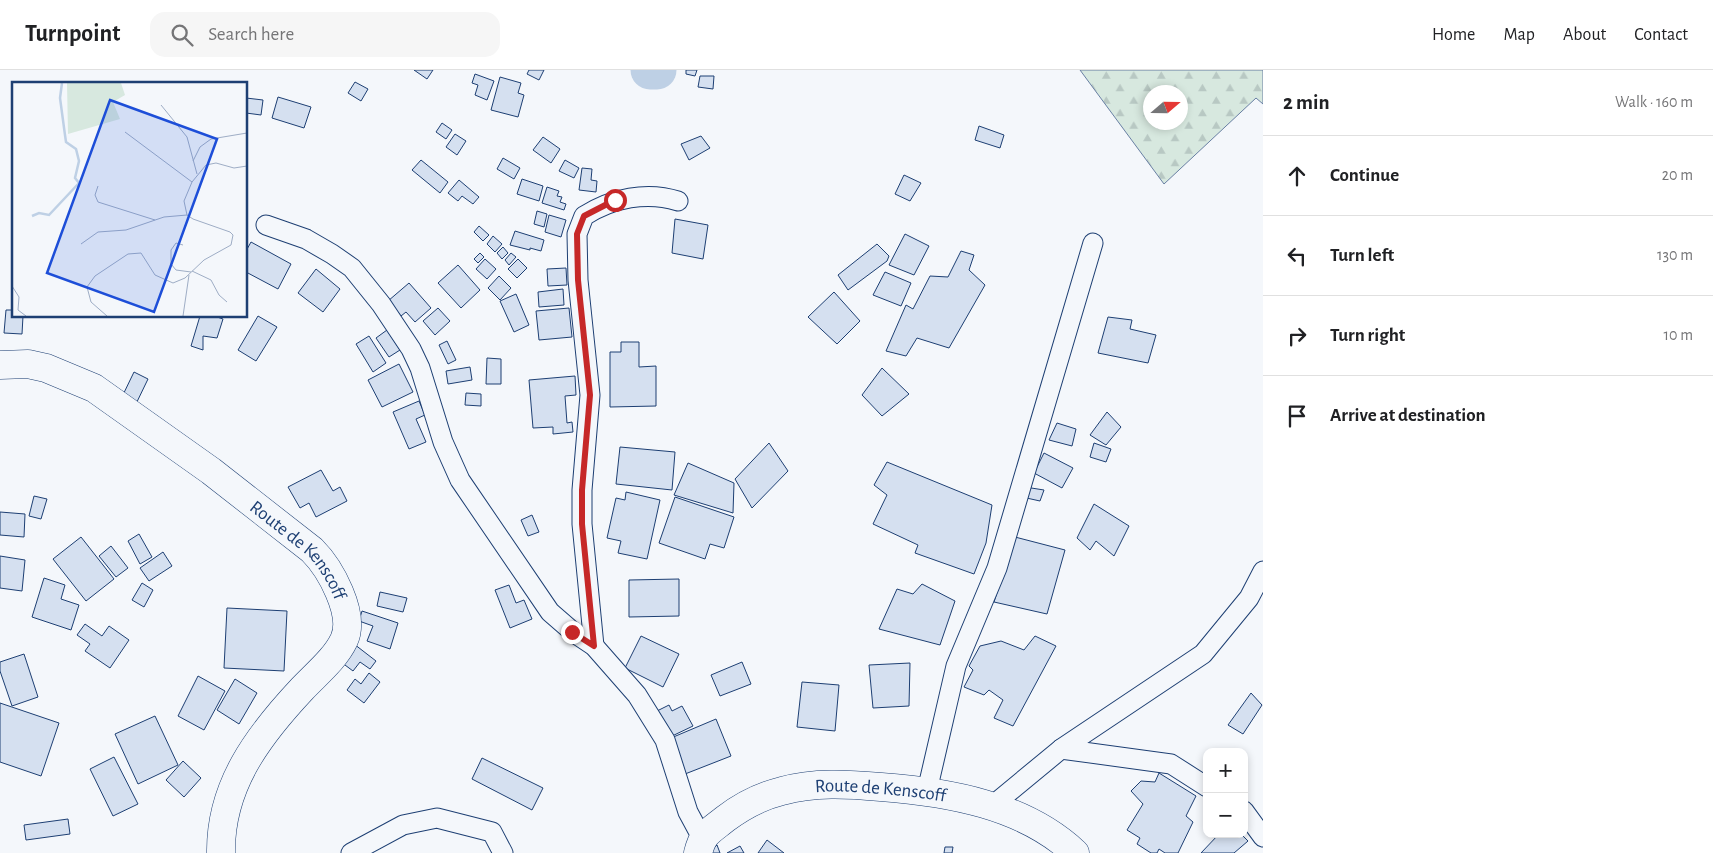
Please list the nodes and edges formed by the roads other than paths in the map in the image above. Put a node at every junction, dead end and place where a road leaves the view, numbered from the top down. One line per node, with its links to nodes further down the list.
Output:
1 (678, 201): 6 (street)
2 (266, 225): 6 (street)
3 (1093, 243): 9 (street)
4 (0, 365): 14 (main road, Route de Kenscoff)
5 (1263, 571): 7 (street)
6 (594, 646): 13 (street)
7 (1062, 749): 8 (street); 10 (street)
8 (1203, 784)
9 (927, 791): 10 (main road, Route de Kenscoff); 13 (main road, Route de Kenscoff)
10 (992, 806): 17 (main road, Route de Kenscoff)
11 (1248, 816): 12 (street)
12 (1263, 837)
13 (700, 845)
14 (221, 853)
15 (351, 853): 16 (street)
16 (503, 853)
17 (1075, 853)

